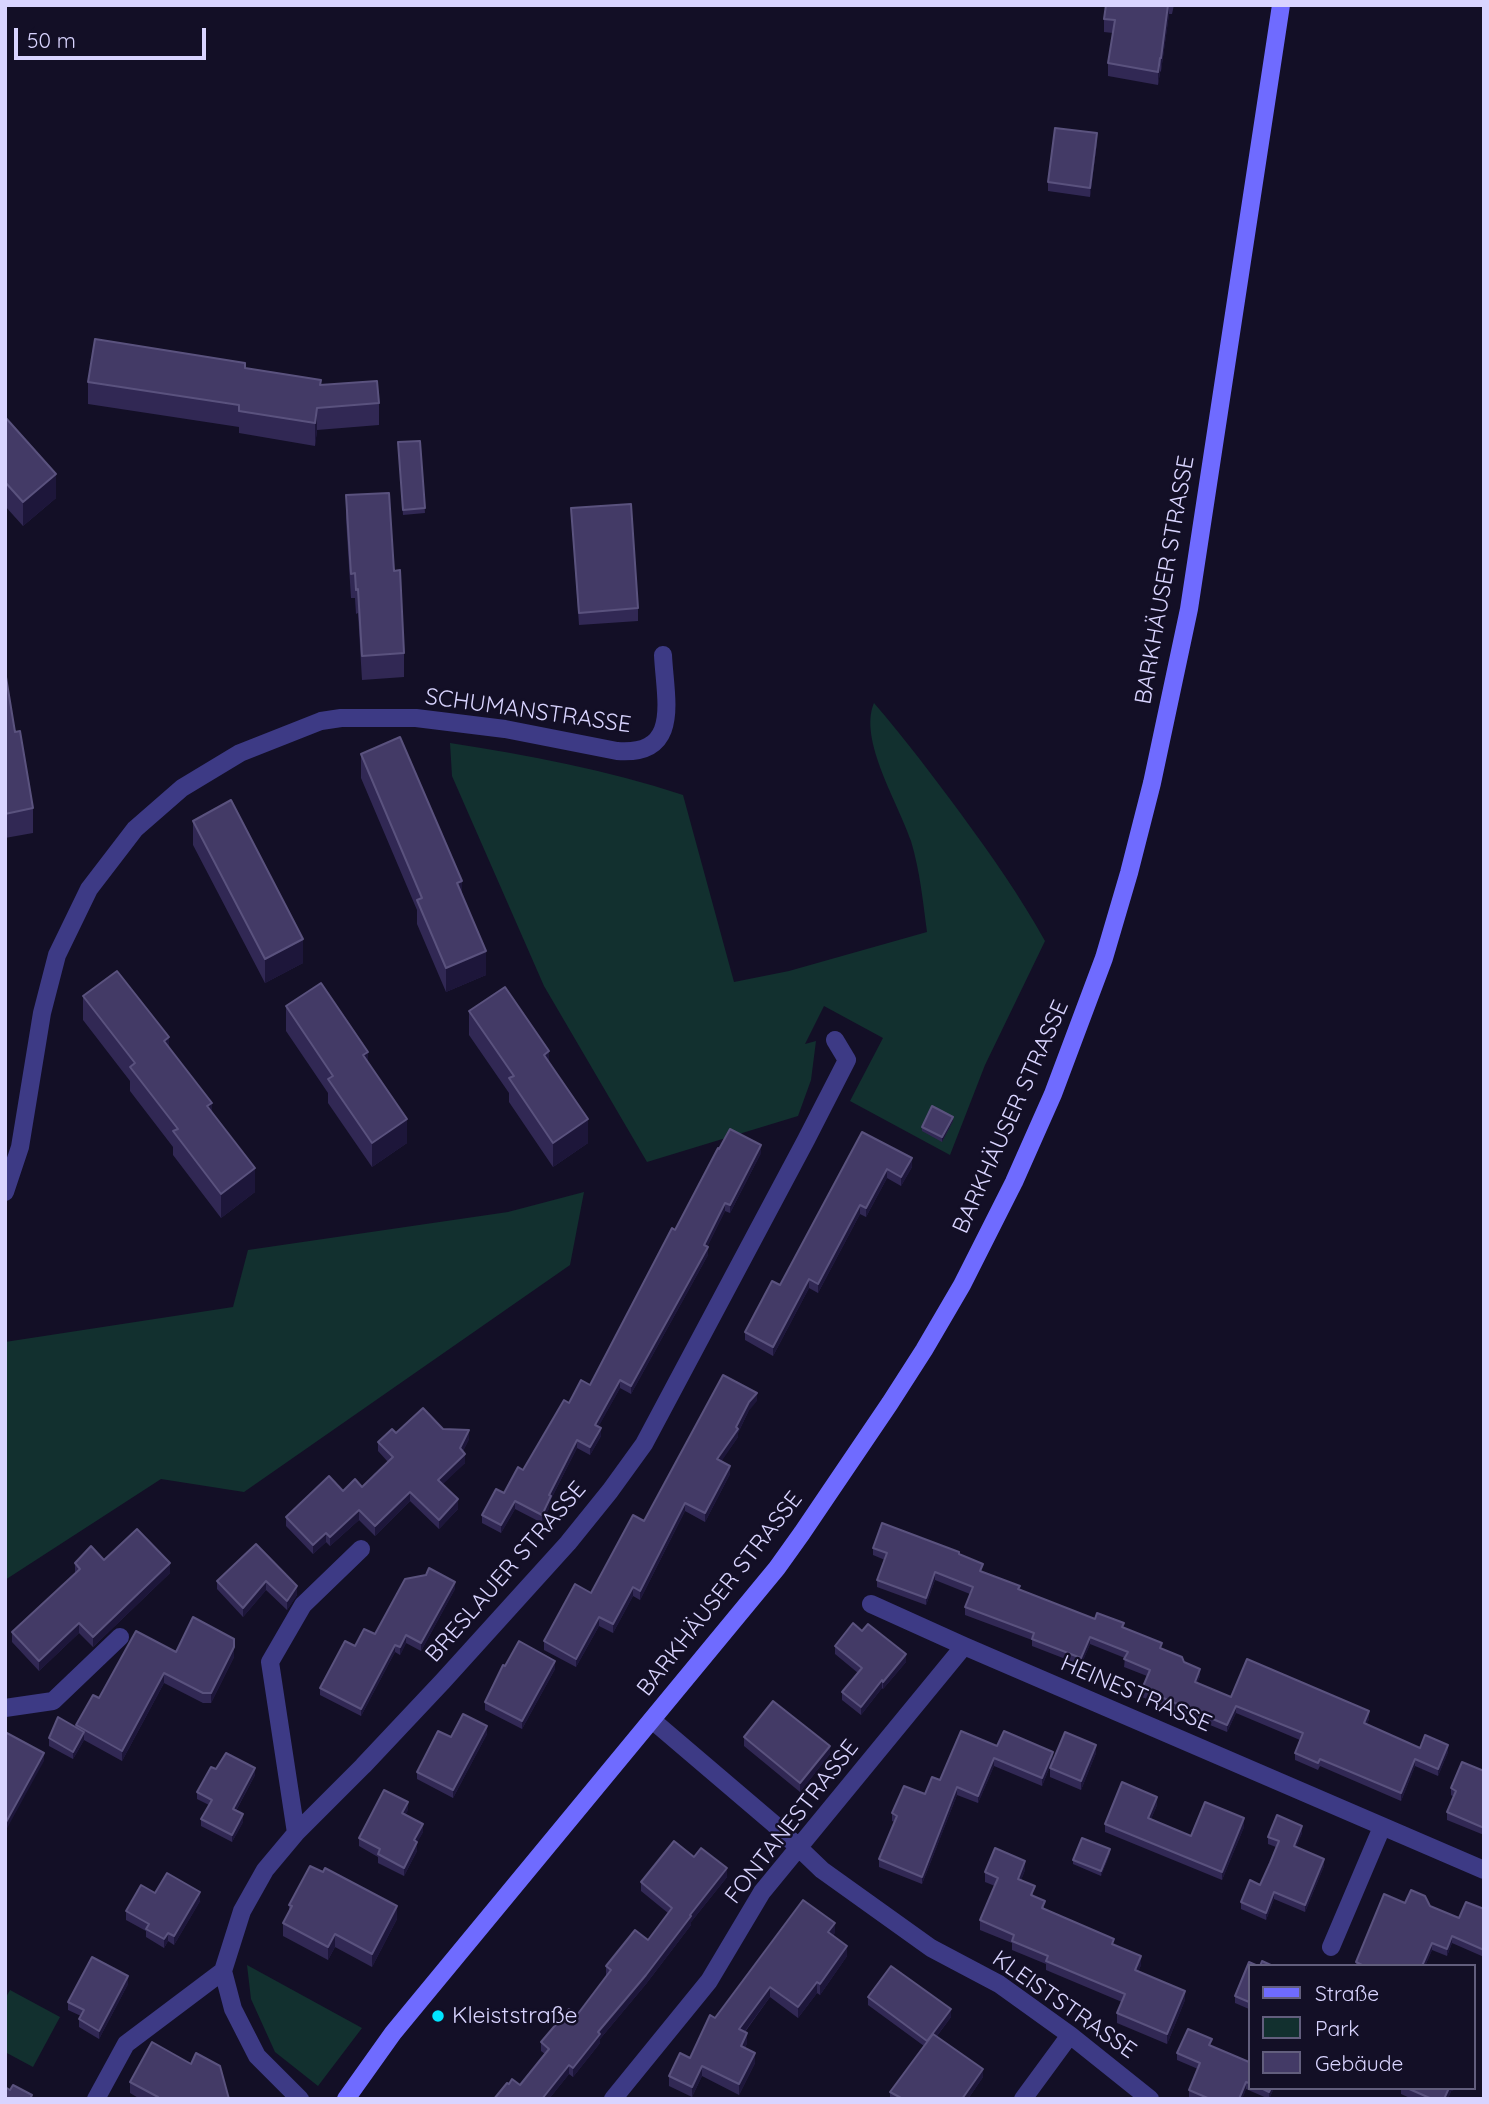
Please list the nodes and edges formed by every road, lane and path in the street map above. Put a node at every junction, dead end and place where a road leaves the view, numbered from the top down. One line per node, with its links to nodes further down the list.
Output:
1 (1281, 5): 10 (street, BARKHÄUSER STRASSE)
2 (663, 655): 4 (street, SCHUMANSTRASSE)
3 (835, 1040): 12 (street, BRESLAUER STRASSE)
4 (5, 1192)
5 (361, 1549): 12 (street)
6 (871, 1604): 8 (street, HEINESTRASSE)
7 (120, 1637): 9 (street)
8 (964, 1646): 11 (street, HEINESTRASSE); 13 (street, FONTANESTRASSE)
9 (5, 1708)
10 (652, 1720): 13 (street, KLEISTSTRASSE); 20 (street, BARKHÄUSER STRASSE)
11 (1382, 1827): 14 (street, HEINESTRASSE); 15 (street)
12 (296, 1833): 16 (street, BRESLAUER STRASSE)
13 (799, 1847): 17 (street, KLEISTSTRASSE); 21 (street, FONTANESTRASSE)
14 (1484, 1870)
15 (1331, 1947)
16 (223, 1971): 18 (street); 19 (street)
17 (1070, 2035): 22 (street); 23 (street, KLEISTSTRASSE)
18 (96, 2099)
19 (300, 2099)
20 (346, 2099)
21 (613, 2099)
22 (1023, 2099)
23 (1150, 2099)

